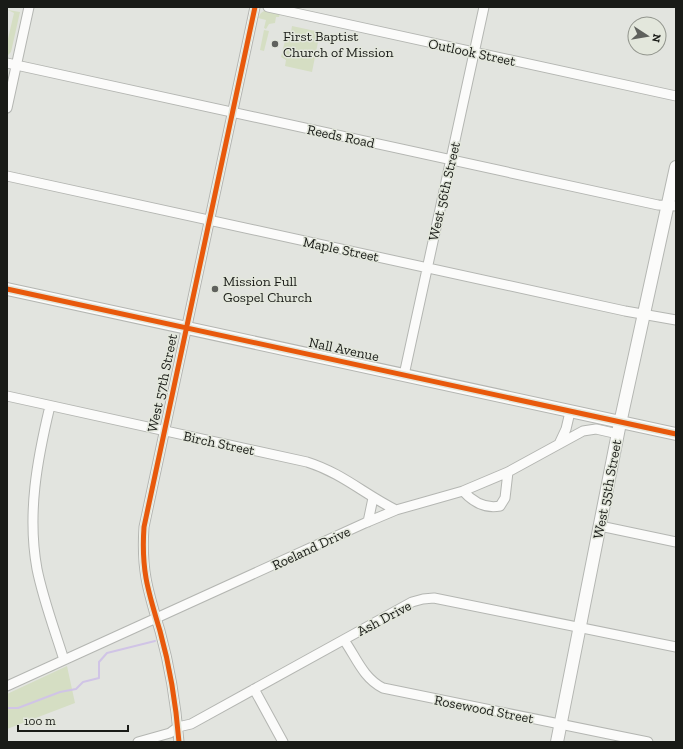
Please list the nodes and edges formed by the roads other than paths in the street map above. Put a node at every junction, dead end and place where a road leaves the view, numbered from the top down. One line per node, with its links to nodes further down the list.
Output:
1 (29, 7): 7 (street)
2 (255, 7): 10 (street, West 57th Street)
3 (268, 7): 5 (street, Outlook Street)
4 (484, 7): 5 (street, West 56th Street)
5 (474, 52): 8 (street, Outlook Street); 11 (street, West 56th Street)
6 (7, 63): 7 (street, Reeds Road)
7 (16, 65): 9 (street); 10 (street, Reeds Road)
8 (676, 96)
9 (7, 108)
10 (233, 112): 11 (street, Reeds Road); 15 (street, West 57th Street)
11 (451, 160): 14 (street, Reeds Road); 16 (street, West 56th Street)
12 (676, 167): 14 (street, West 55th Street)
13 (7, 176): 15 (street, Maple Street)
14 (672, 206): 18 (street, West 55th Street)
15 (210, 220): 16 (street, Maple Street); 20 (street, West 57th Street)
16 (426, 268): 18 (street, Maple Street); 21 (street, West 56th Street)
17 (7, 289): 20 (street, Nall Avenue)
18 (644, 314): 19 (street, Maple Street); 25 (street, West 55th Street)
19 (676, 320)
20 (186, 328): 21 (street, Nall Avenue); 26 (street, West 57th Street)
21 (404, 375): 24 (street, Nall Avenue)
22 (7, 396): 23 (street, Birch Street)
23 (50, 406): 26 (street, Birch Street); 40 (street)
24 (570, 412): 25 (street, Nall Avenue); 28 (street)
25 (619, 428): 27 (street, Nall Avenue); 28 (street, Roeland Drive); 34 (street, West 55th Street)
26 (164, 431): 31 (street, Birch Street); 36 (street, West 57th Street)
27 (676, 434)
28 (559, 444): 29 (street, Roeland Drive)
29 (508, 472): 30 (street, Roeland Drive); 30 (street)
30 (463, 492): 32 (street, Roeland Drive)
31 (373, 498): 32 (street, Birch Street); 33 (street)
32 (396, 510): 33 (street, Roeland Drive)
33 (368, 522): 36 (street, Roeland Drive)
34 (600, 526): 35 (street); 37 (street, West 55th Street)
35 (676, 542)
36 (156, 619): 40 (street, Roeland Drive); 44 (street, West 57th Street)
37 (579, 627): 38 (street, Ash Drive); 39 (street, Ash Drive); 43 (street, West 55th Street)
38 (344, 640): 42 (street, Ash Drive); 43 (street, Rosewood Street)
39 (676, 647)
40 (64, 660): 41 (street, Roeland Drive)
41 (7, 686)
42 (254, 689): 44 (street, Ash Drive); 47 (street)
43 (561, 724): 48 (street, West 55th Street); 49 (street, Rosewood Street)
44 (178, 727): 45 (street, Ash Drive); 46 (street, West 57th Street)
45 (138, 742)
46 (179, 742)
47 (283, 742)
48 (557, 742)
49 (648, 742)

